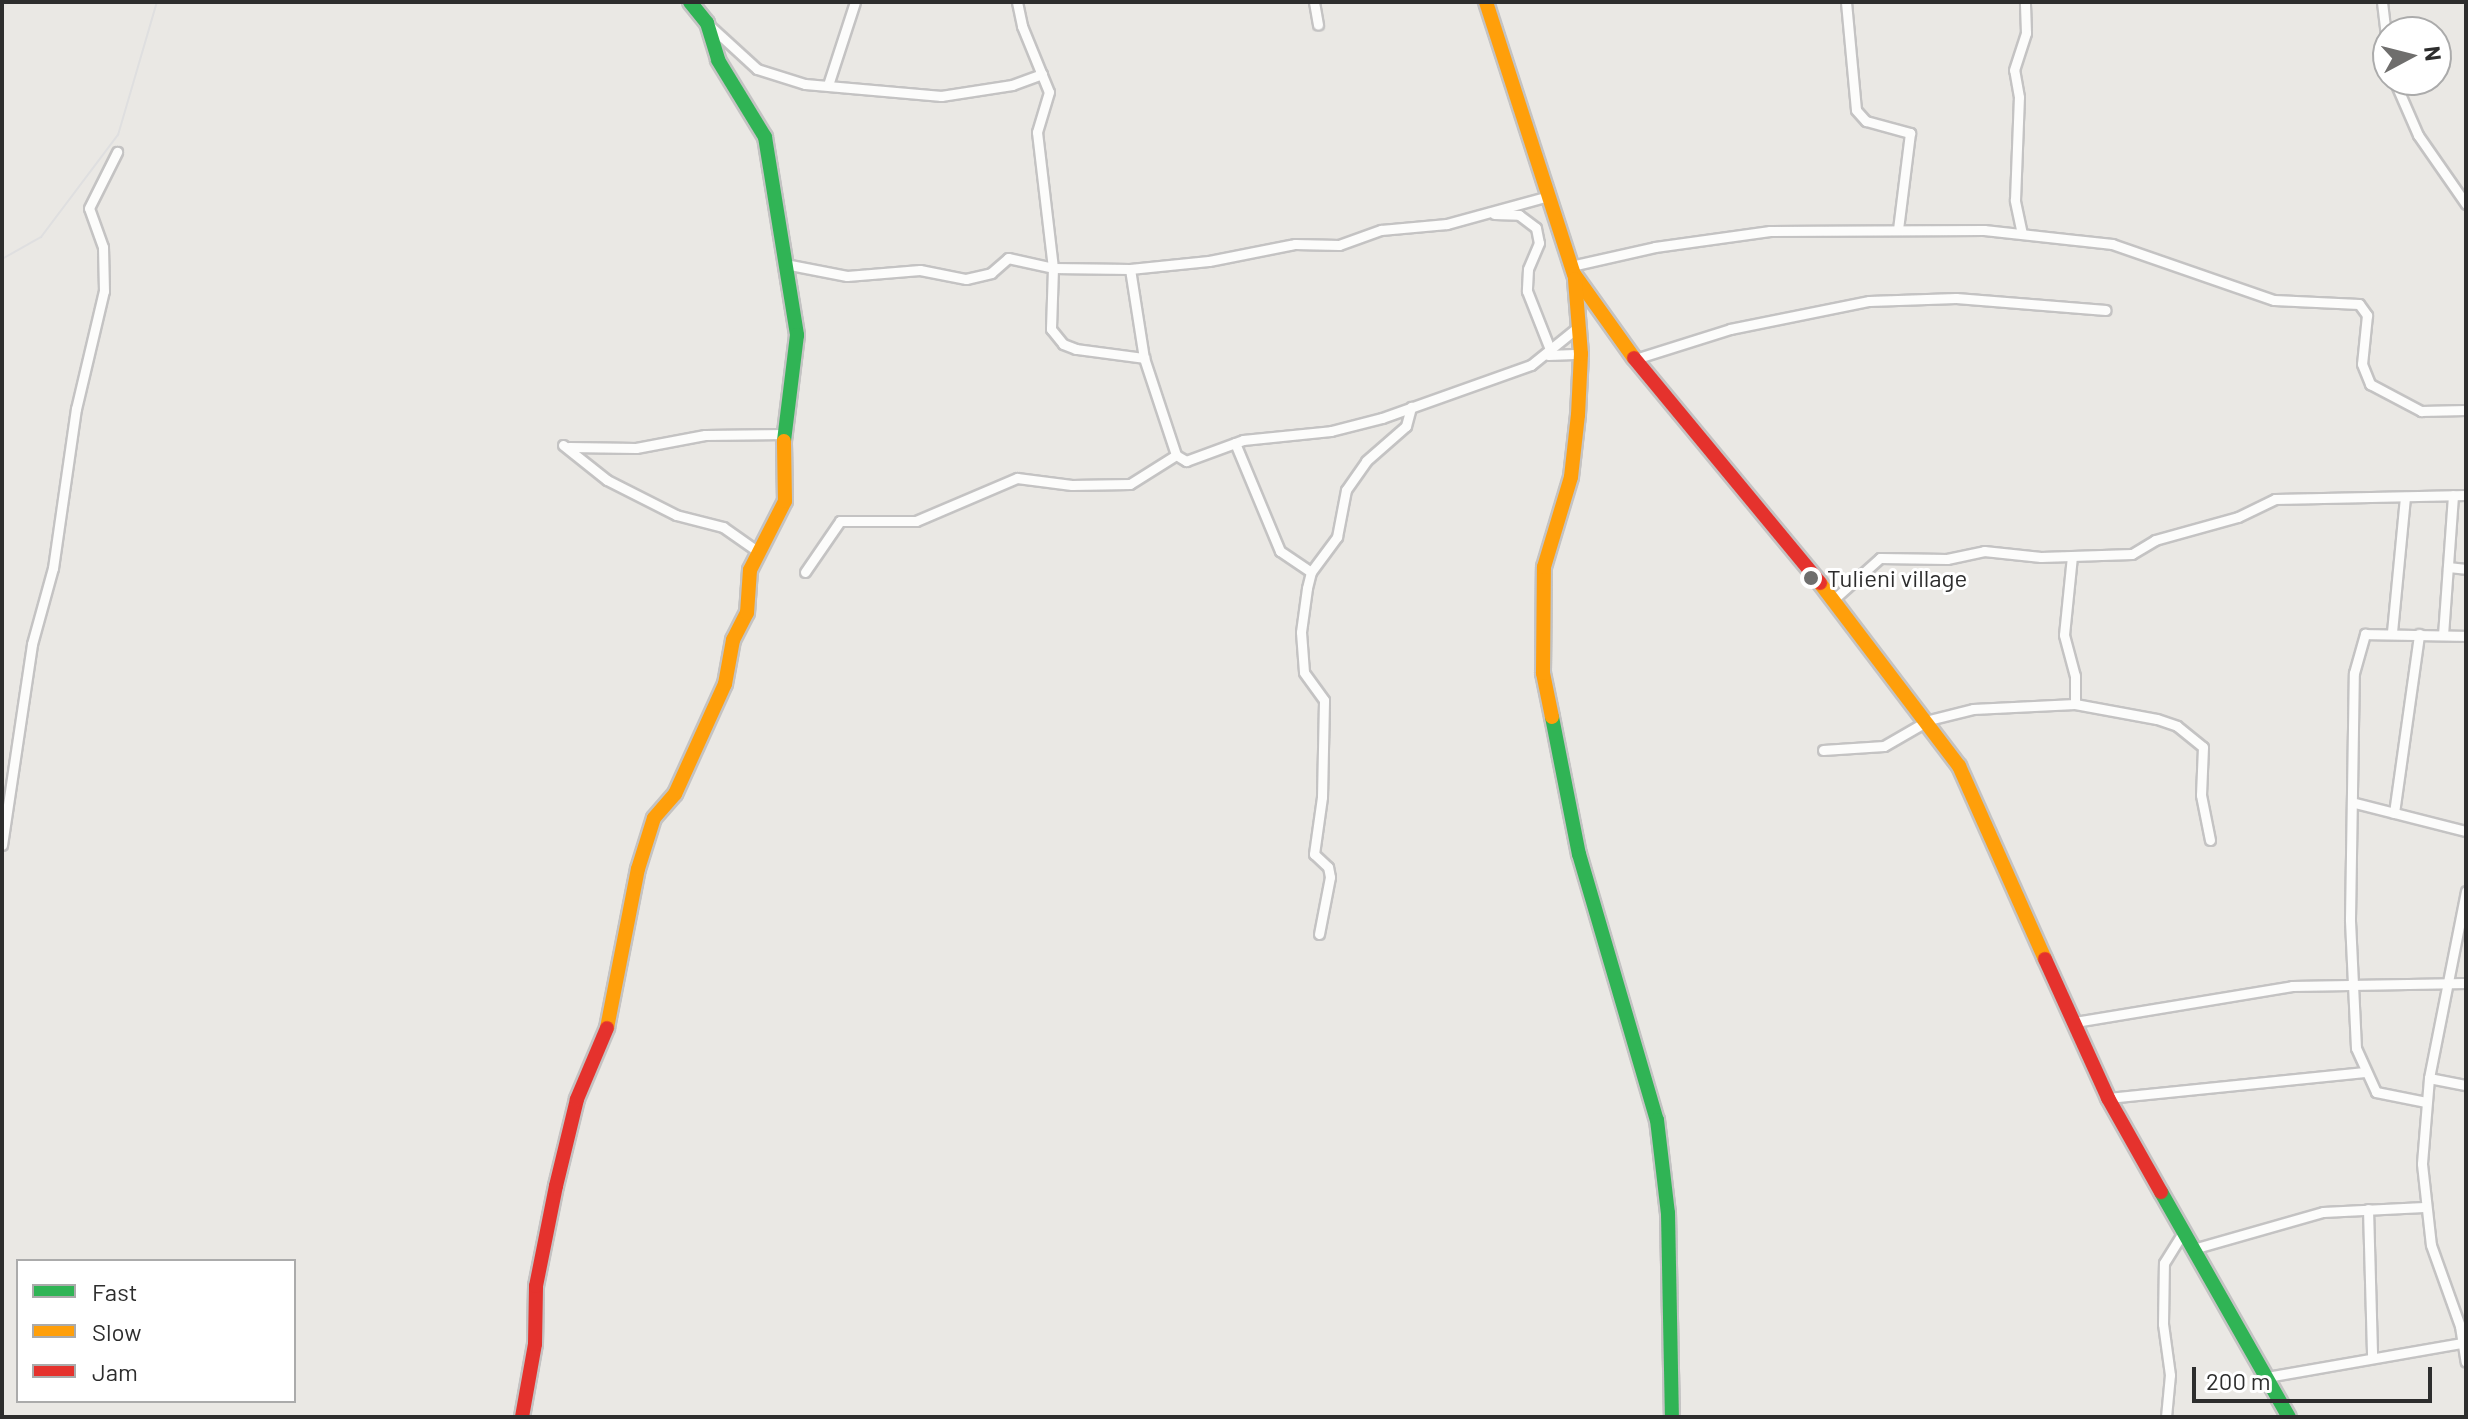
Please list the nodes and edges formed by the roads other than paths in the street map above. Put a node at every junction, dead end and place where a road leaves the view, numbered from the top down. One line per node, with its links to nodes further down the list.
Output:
1 (690, 2): 8 (street)
2 (855, 2): 11 (street)
3 (1017, 2): 10 (street)
4 (1314, 2): 9 (street)
5 (1486, 2): 14 (street)
6 (1846, 2): 17 (street)
7 (2025, 2): 18 (street)
8 (707, 23): 11 (street); 19 (street)
9 (1318, 25)
10 (1042, 74): 11 (street); 20 (street)
11 (828, 85)
12 (2401, 96): 15 (street)
13 (117, 152): 55 (street)
14 (1545, 197): 16 (street); 22 (street)
15 (2466, 204)
16 (1491, 213): 21 (street); 25 (street)
17 (1898, 229): 18 (street); 22 (street)
18 (2022, 234): 30 (street)
19 (785, 264): 20 (street); 31 (street)
20 (1053, 268): 21 (street); 27 (street)
21 (1130, 269): 27 (street)
22 (1572, 270): 24 (street); 28 (street)
23 (2106, 310): 28 (street)
24 (1578, 327): 25 (street); 26 (street)
25 (1550, 353): 26 (street); 29 (street)
26 (1581, 354): 76 (street)
27 (1144, 358): 33 (street)
28 (1635, 359): 43 (street)
29 (1411, 407): 32 (street); 42 (street)
30 (2466, 410)
31 (785, 434): 37 (street); 37 (street)
32 (1235, 443): 33 (street); 42 (street)
33 (1176, 455): 41 (street)
34 (2453, 495): 35 (street); 36 (street); 39 (street)
35 (2466, 495)
36 (2405, 498): 38 (street); 44 (street)
37 (760, 553): 75 (street)
38 (2072, 556): 43 (street); 48 (street)
39 (2448, 567): 40 (street); 46 (street)
40 (2466, 569)
41 (805, 572)
42 (1311, 572): 57 (street)
43 (1833, 600): 49 (street)
44 (2392, 632): 45 (street); 51 (street)
45 (2419, 634): 46 (street); 52 (street)
46 (2443, 635): 47 (street)
47 (2466, 636)
48 (2075, 704): 49 (street); 54 (street)
49 (1929, 720): 50 (street); 61 (street)
50 (1823, 750)
51 (2355, 803): 52 (street); 60 (street)
52 (2394, 813): 53 (street)
53 (2466, 831)
54 (2210, 840)
55 (2, 845)
56 (2466, 891): 58 (street)
57 (1319, 934)
58 (2449, 983): 59 (street); 60 (street); 63 (street)
59 (2466, 983)
60 (2357, 984): 61 (street); 62 (street)
61 (2075, 1022): 65 (street)
62 (2365, 1072): 65 (street); 66 (street)
63 (2429, 1078): 64 (street); 66 (street)
64 (2466, 1085)
65 (2108, 1098): 69 (street)
66 (2426, 1102): 67 (street)
67 (2424, 1207): 68 (street); 71 (street)
68 (2368, 1209): 70 (street); 72 (street)
69 (2183, 1232): 70 (street); 77 (street)
70 (2193, 1249): 74 (street)
71 (2462, 1343): 72 (street); 73 (street)
72 (2372, 1356): 74 (street)
73 (2466, 1362)
74 (2267, 1377): 78 (street)
75 (522, 1417)
76 (1672, 1417)
77 (2166, 1417)
78 (2289, 1417)

